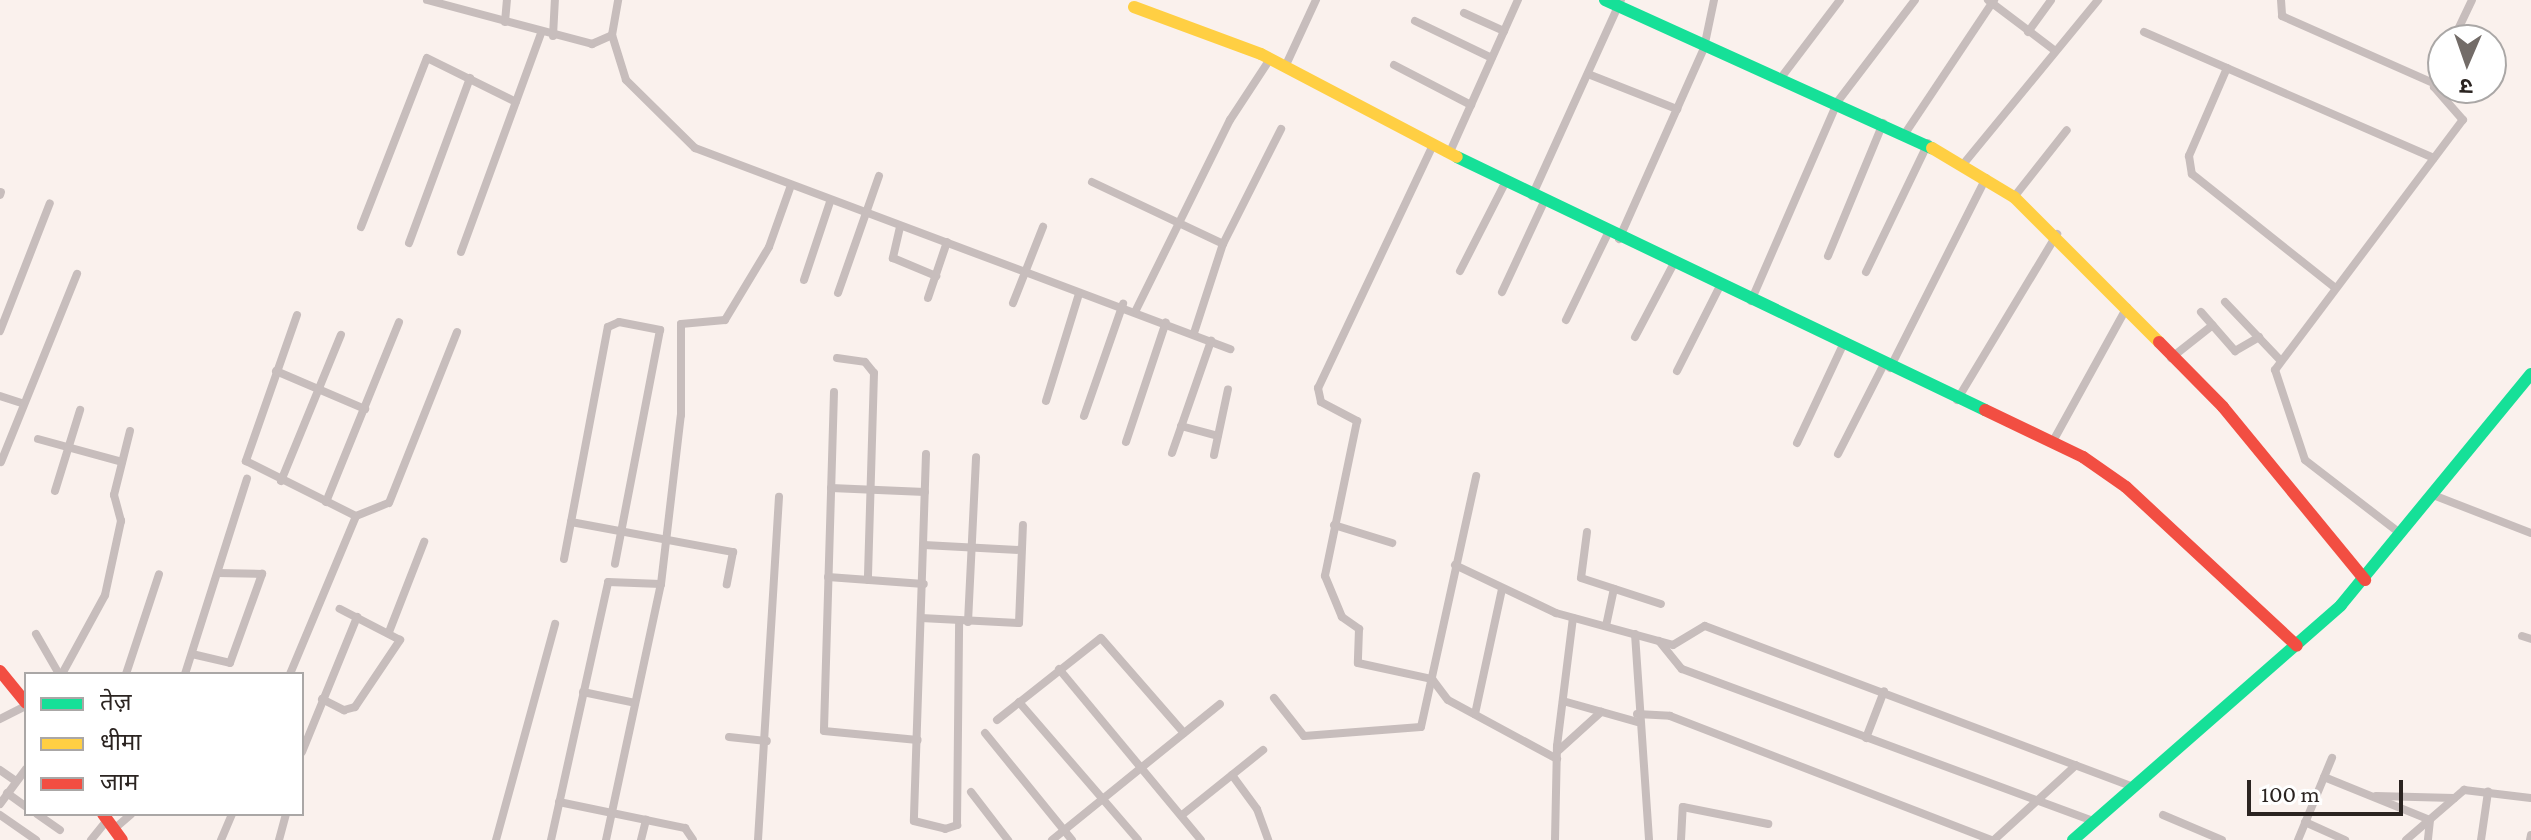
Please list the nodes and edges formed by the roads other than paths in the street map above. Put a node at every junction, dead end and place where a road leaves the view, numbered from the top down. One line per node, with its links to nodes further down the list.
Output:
1 (427, 0): 20 (street)
2 (507, 0): 20 (street)
3 (555, 0): 27 (street)
4 (618, 0): 26 (street)
5 (1316, 0): 33 (street)
6 (1518, 0): 22 (street)
7 (1605, 0): 16 (street)
8 (1714, 0): 28 (street)
9 (1840, 0): 37 (street)
10 (1915, 0): 39 (street)
11 (2051, 0): 23 (street)
12 (2098, 0): 29 (street)
13 (2281, 0): 38 (street)
14 (2472, 0): 21 (street)
15 (1991, 1): 23 (street); 47 (street)
16 (1620, 4): 28 (street); 35 (street)
17 (1134, 7): 31 (street)
18 (1464, 13): 22 (street)
19 (1415, 21): 30 (street)
20 (505, 22): 25 (street)
21 (2461, 24)
22 (1504, 31): 30 (street)
23 (2028, 32): 29 (street)
24 (2144, 32): 34 (street)
25 (541, 33): 27 (street); 40 (street)
26 (612, 35): 27 (street); 57 (street)
27 (553, 36)
28 (1704, 48): 37 (street); 43 (street)
29 (2054, 50): 52 (street)
30 (1492, 58): 42 (street)
31 (1270, 59): 33 (street); 64 (street)
32 (1394, 65): 42 (street)
33 (1285, 67): 49 (street)
34 (2227, 68): 51 (street); 82 (street)
35 (1588, 74): 43 (street); 58 (street)
36 (470, 78): 40 (street); 65 (street); 71 (street)
37 (1780, 79): 39 (street)
38 (2427, 80)
39 (1838, 101): 44 (street); 88 (street)
40 (516, 102): 73 (street)
41 (2455, 104): 51 (street)
42 (1471, 105): 50 (street)
43 (1677, 109): 69 (street)
44 (1883, 123): 47 (street); 74 (street)
45 (1281, 129): 72 (street)
46 (2067, 130): 59 (street)
47 (1906, 132): 48 (street)
48 (1928, 143): 52 (street); 78 (street)
49 (1433, 145): 50 (street); 154 (street)
50 (1449, 154): 56 (street)
51 (2434, 158): 82 (street)
52 (1965, 162): 54 (street)
53 (879, 176): 63 (street)
54 (1986, 178): 59 (street); 112 (street)
55 (1092, 182): 64 (street)
56 (1505, 183): 58 (street); 77 (street)
57 (790, 188): 60 (street); 159 (street)
58 (1532, 196): 61 (street)
59 (2014, 197): 68 (street)
60 (830, 202): 63 (street); 81 (street)
61 (1544, 202): 69 (street); 84 (street)
62 (50, 203): 100 (street)
63 (865, 215): 66 (street); 85 (street)
64 (1178, 223): 72 (street); 93 (street)
65 (361, 227)
66 (900, 227): 70 (street); 80 (street)
67 (1043, 227): 76 (street)
68 (2058, 233): 92 (street); 120 (street)
69 (1613, 236): 75 (street); 96 (street)
70 (947, 242): 76 (street); 80 (street)
71 (409, 243)
72 (1223, 244): 102 (street)
73 (461, 252)
74 (1828, 256)
75 (1673, 265): 83 (street); 104 (street)
76 (1026, 268): 86 (street); 90 (street)
77 (1460, 271)
78 (1866, 272)
79 (77, 274): 122 (street)
80 (936, 276): 87 (street)
81 (804, 280)
82 (2334, 287): 111 (street)
83 (1719, 288): 88 (street); 114 (street)
84 (1502, 292)
85 (838, 293)
86 (1079, 294): 91 (street); 121 (street)
87 (928, 298)
88 (1751, 301): 107 (street)
89 (2225, 302): 105 (street)
90 (1013, 303)
91 (1123, 304): 93 (street); 125 (street)
92 (2128, 306): 110 (street); 132 (street)
93 (1136, 310): 98 (street)
94 (2201, 312): 99 (street)
95 (297, 315): 113 (street)
96 (1566, 320)
97 (399, 322): 123 (street)
98 (1166, 322): 102 (street); 130 (street)
99 (2213, 325): 105 (street); 110 (street)
100 (0, 331)
101 (457, 332): 151 (street)
102 (1194, 333): 106 (street)
103 (341, 335): 117 (street)
104 (1635, 337)
105 (2259, 337): 111 (street)
106 (1211, 341): 108 (street); 126 (street)
107 (1842, 347): 112 (street); 131 (street)
108 (1230, 349)
109 (837, 358): 145 (street)
110 (2171, 358): 172 (street)
111 (2279, 359): 158 (street)
112 (1886, 368): 120 (street); 136 (street)
113 (276, 371): 117 (street); 143 (street)
114 (1677, 371)
115 (2531, 374): 148 (street)
116 (1228, 389): 128 (street)
117 (319, 390): 123 (street); 143 (street)
118 (834, 392): 144 (street)
119 (0, 396): 122 (street)
120 (1957, 400): 132 (street)
121 (1046, 401)
122 (24, 404): 139 (street)
123 (365, 409): 150 (street)
124 (80, 410): 133 (street)
125 (1084, 416)
126 (1181, 426): 128 (street); 134 (street)
127 (130, 431): 140 (street)
128 (1218, 436): 137 (street)
129 (38, 439): 133 (street)
130 (1126, 442)
131 (1797, 443)
132 (2052, 443): 190 (street)
133 (69, 447): 140 (street); 146 (street)
134 (1172, 453)
135 (926, 454): 147 (street)
136 (1838, 454)
137 (1214, 455)
138 (976, 457): 163 (street)
139 (1, 462)
140 (122, 462): 195 (street)
141 (1476, 476): 167 (street)
142 (247, 479): 168 (street)
143 (281, 481): 150 (street)
144 (831, 488): 145 (street); 170 (street)
145 (870, 489): 147 (street); 171 (street)
146 (55, 491)
147 (925, 492): 162 (street)
148 (2433, 495): 157 (street); 158 (street)
149 (779, 497): 220 (street)
150 (326, 502): 151 (street)
151 (356, 516): 198 (street)
152 (571, 522): 155 (street); 155 (street); 165 (street)
153 (1023, 525): 164 (street)
154 (1334, 525): 161 (street); 199 (street)
155 (621, 532): 159 (street); 166 (street)
156 (1587, 532): 177 (street)
157 (2531, 533)
158 (2401, 534): 172 (street)
159 (667, 540): 173 (street); 174 (street)
160 (424, 542): 186 (street)
161 (1392, 543)
162 (924, 545): 163 (street); 175 (street)
163 (972, 547): 164 (street); 183 (street)
164 (1021, 550): 183 (street)
165 (564, 559)
166 (615, 564)
167 (1455, 565): 176 (street); 199 (street)
168 (218, 573): 191 (street); 191 (street)
169 (159, 574): 196 (street)
170 (828, 577): 171 (street); 219 (street)
171 (868, 580): 175 (street)
172 (2365, 580): 190 (street)
173 (661, 584): 201 (street); 207 (street)
174 (727, 584)
175 (924, 584): 181 (street)
176 (1502, 589): 182 (street); 211 (street)
177 (1614, 589): 178 (street); 185 (street)
178 (1661, 604)
179 (340, 609): 180 (street)
180 (357, 617): 186 (street); 203 (street)
181 (921, 618): 183 (street); 219 (street)
182 (1573, 618): 185 (street); 204 (street)
183 (963, 621): 257 (street)
184 (555, 624): 264 (street)
185 (1606, 626): 188 (street)
186 (389, 632): 203 (street)
187 (36, 634): 194 (street)
188 (1635, 634): 189 (street); 212 (street)
189 (1659, 641): 200 (street); 218 (street)
190 (2297, 646): 232 (street)
191 (192, 654): 197 (street)
192 (1059, 669): 206 (street); 216 (street); 226 (street)
193 (0, 671): 205 (street)
194 (60, 672)
195 (62, 672)
196 (127, 672)
197 (186, 672)
198 (291, 672)
199 (1432, 679): 202 (street); 211 (street)
200 (1884, 691): 218 (street); 225 (street)
201 (583, 692): 207 (street); 240 (street)
202 (1274, 698)
203 (322, 699): 221 (street)
204 (1563, 701): 210 (street); 223 (street)
205 (24, 702)
206 (1019, 702): 214 (street); 241 (street)
207 (635, 703): 244 (street)
208 (1220, 704): 216 (street)
209 (24, 706): 213 (street)
210 (1602, 712): 212 (street); 223 (street)
211 (1475, 714): 223 (street)
212 (1637, 718): 278 (street); 280 (street)
213 (0, 719)
214 (997, 720)
215 (985, 733): 259 (street)
216 (1184, 733): 226 (street)
217 (729, 737): 220 (street)
218 (1866, 738): 239 (street)
219 (918, 740): 257 (street)
220 (767, 741): 269 (street)
221 (304, 747)
222 (1263, 750): 229 (street)
223 (1558, 755): 277 (street)
224 (2332, 758): 230 (street)
225 (2076, 765): 232 (street); 239 (street)
226 (1144, 768): 241 (street); 246 (street)
227 (0, 770): 231 (street)
228 (24, 771): 231 (street)
229 (1232, 775): 246 (street); 276 (street)
230 (2324, 777): 236 (street); 254 (street)
231 (16, 781): 235 (street)
232 (2133, 788): 253 (street)
233 (971, 792): 271 (street)
234 (2488, 792): 237 (street); 238 (street); 287 (street)
235 (7, 793): 242 (street); 243 (street)
236 (2370, 796): 237 (street); 252 (street)
237 (2455, 798): 252 (street)
238 (2531, 798)
239 (2037, 801): 253 (street); 280 (street)
240 (559, 802): 244 (street); 265 (street)
241 (1104, 802): 259 (street); 274 (street)
242 (0, 804)
243 (24, 806)
244 (613, 813): 251 (street); 266 (street)
245 (0, 815): 260 (street)
246 (1182, 815): 275 (street)
247 (2163, 815): 282 (street)
248 (40, 816): 258 (street)
249 (231, 816): 262 (street)
250 (285, 816): 263 (street)
251 (646, 820): 267 (street); 268 (street)
252 (2430, 820): 285 (street); 286 (street)
253 (2094, 822): 281 (street)
254 (2305, 822): 283 (street); 284 (street)
255 (110, 823): 261 (street)
256 (1768, 824): 279 (street)
257 (945, 829): 270 (street)
258 (60, 830)
259 (1065, 830): 272 (street); 273 (street)
260 (36, 840)
261 (91, 840)
262 (221, 840)
263 (279, 840)
264 (496, 840)
265 (551, 840)
266 (606, 840)
267 (641, 840)
268 (693, 840)
269 (758, 840)
270 (944, 840)
271 (1008, 840)
272 (1052, 840)
273 (1072, 840)
274 (1138, 840)
275 (1201, 840)
276 (1268, 840)
277 (1555, 840)
278 (1649, 840)
279 (1681, 840)
280 (1993, 840)
281 (2073, 840)
282 (2222, 840)
283 (2298, 840)
284 (2345, 840)
285 (2406, 840)
286 (2428, 840)
287 (2481, 840)

